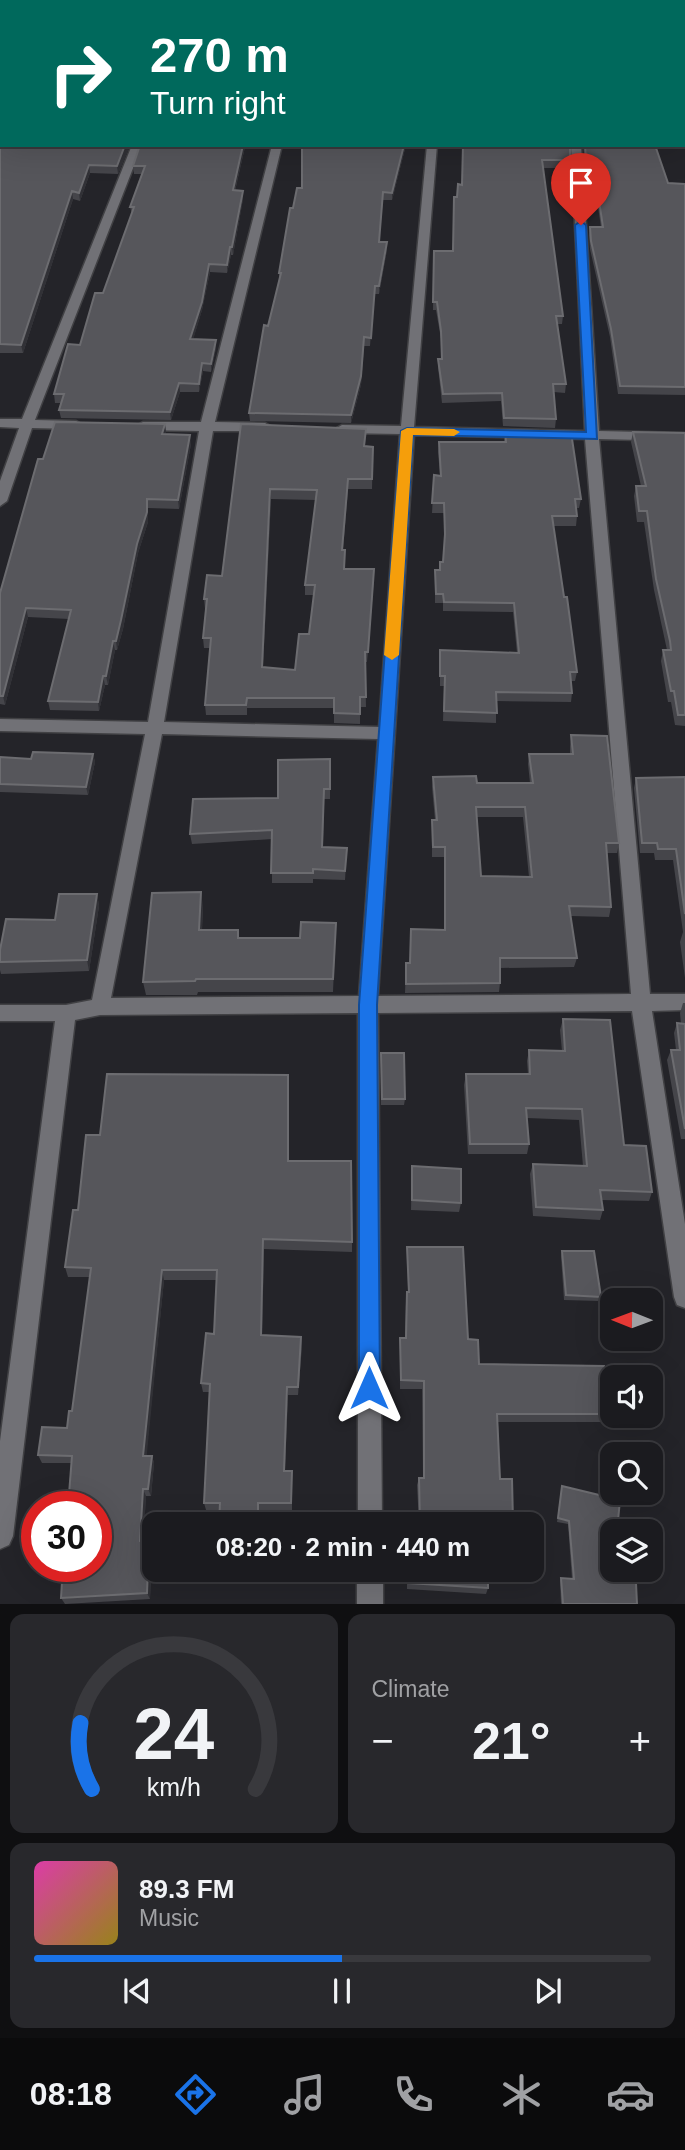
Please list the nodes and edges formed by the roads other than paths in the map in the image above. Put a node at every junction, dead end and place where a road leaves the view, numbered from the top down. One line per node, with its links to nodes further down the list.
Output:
1 (136, 147): 6 (street)
2 (277, 147): 9 (street)
3 (432, 147): 12 (street)
4 (576, 147): 13 (street)
5 (0, 423): 6 (street)
6 (27, 424): 7 (street); 15 (street)
7 (96, 425)
8 (124, 425): 9 (street)
9 (207, 426): 10 (street); 17 (street)
10 (276, 427)
11 (329, 429): 12 (street)
12 (407, 431): 13 (street); 18 (street)
13 (592, 436): 14 (street); 19 (street)
14 (685, 437)
15 (0, 501)
16 (0, 725): 17 (street)
17 (154, 728): 18 (street); 22 (street)
18 (386, 733): 21 (street)
19 (641, 1002): 20 (street); 21 (street); 25 (street)
20 (685, 1002)
21 (368, 1005): 22 (street); 26 (street)
22 (100, 1007): 24 (street)
23 (0, 1013): 24 (street)
24 (66, 1013): 27 (street)
25 (685, 1297)
26 (370, 1512)
27 (0, 1536)
28 (370, 1582): 29 (street)
29 (370, 1604)

